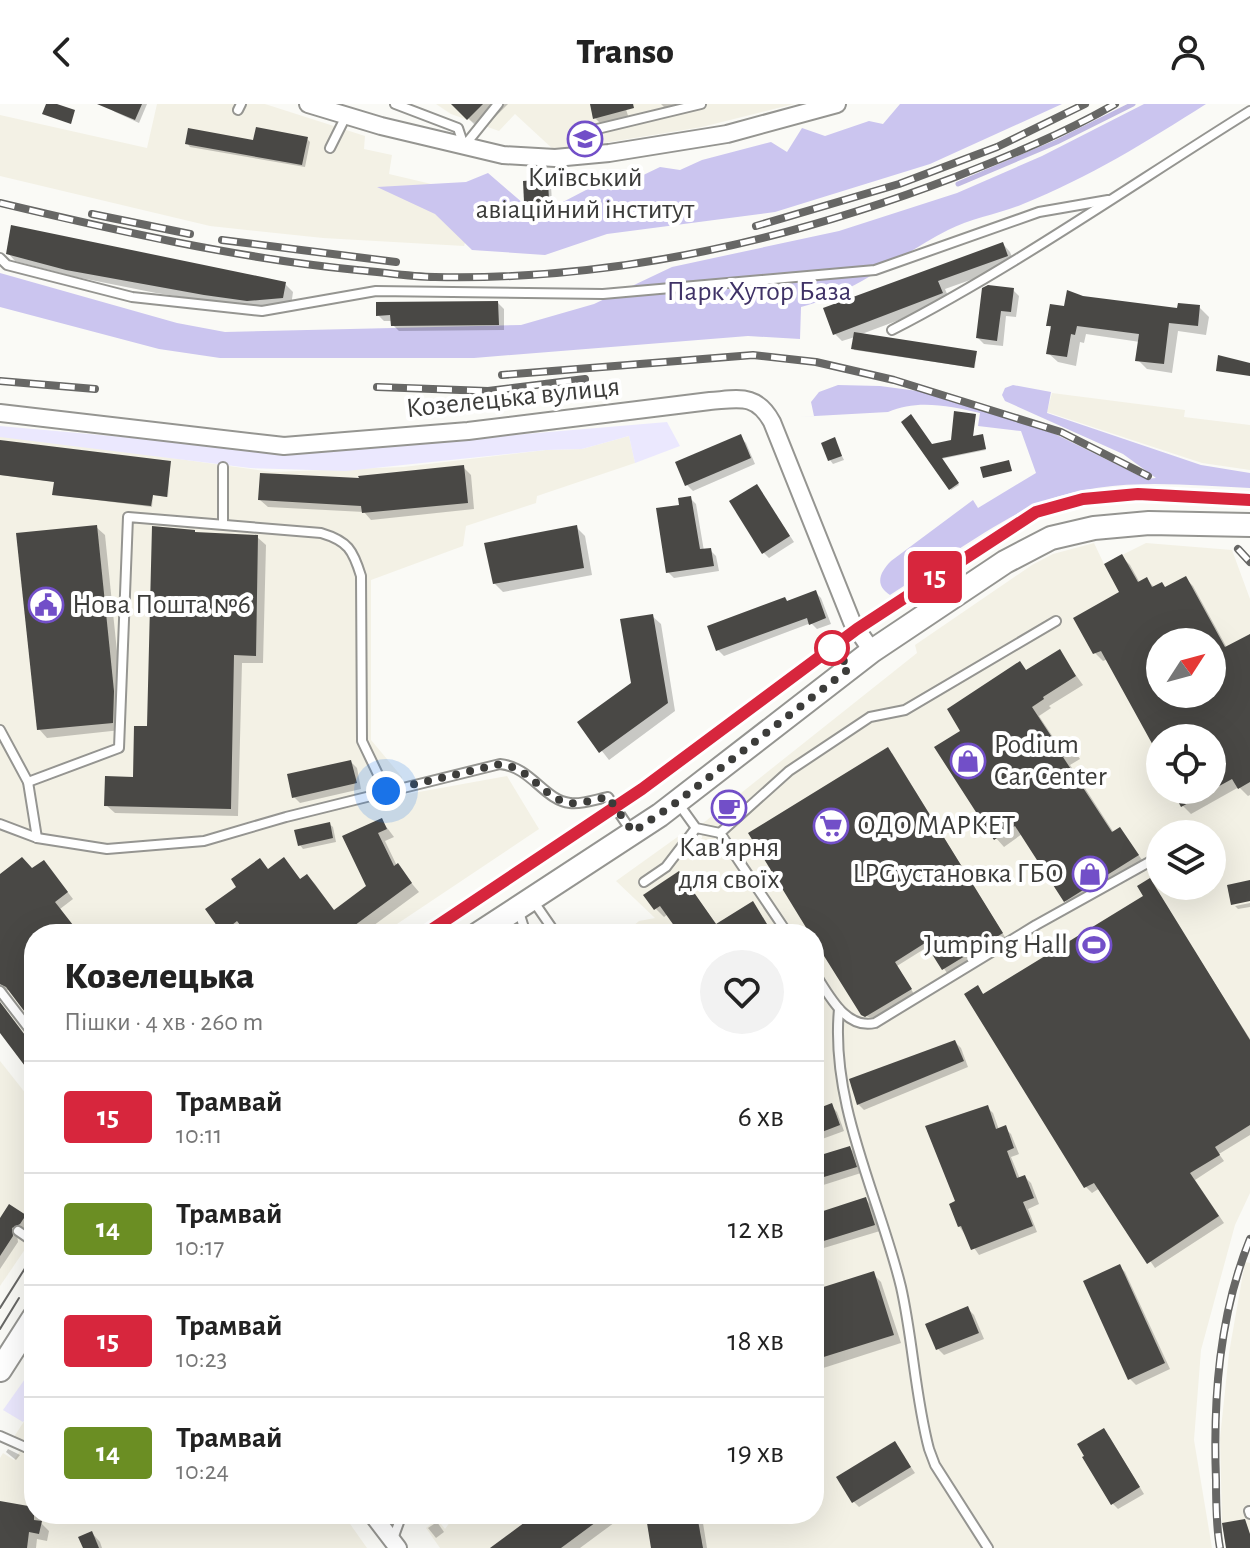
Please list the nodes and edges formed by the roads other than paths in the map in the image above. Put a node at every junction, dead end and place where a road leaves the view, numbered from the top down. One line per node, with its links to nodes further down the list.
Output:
1 (308, 104): 8 (street)
2 (395, 104): 10 (lane)
3 (498, 104): 10 (lane)
4 (701, 104): 9 (lane)
5 (837, 104): 6 (street)
6 (810, 109): 10 (street)
7 (1250, 111): 12 (lane)
8 (346, 115): 10 (street); 11 (lane)
9 (593, 130)
10 (464, 146)
11 (330, 148)
12 (1108, 200): 13 (lane); 14 (lane)
13 (0, 258)
14 (892, 330)
15 (0, 413): 20 (street, Козелецька вулиця)
16 (223, 467): 17 (lane)
17 (223, 523): 22 (lane); 23 (lane)
18 (1250, 525): 20 (main road)
19 (1056, 621): 28 (lane)
20 (872, 651): 24 (main road)
21 (0, 730): 22 (lane)
22 (28, 782): 29 (lane)
23 (386, 791): 27 (lane); 29 (lane)
24 (677, 802): 26 (lane); 27 (main road)
25 (0, 824): 29 (lane)
26 (696, 828): 28 (lane); 31 (lane)
27 (633, 832): 32 (main road)
28 (720, 833): 36 (lane)
29 (37, 838)
30 (1146, 864): 39 (lane)
31 (644, 882)
32 (525, 903): 33 (main road); 34 (lane); 35 (lane)
33 (493, 924)
34 (526, 924)
35 (546, 924)
36 (781, 924)
37 (824, 987): 39 (lane)
38 (0, 991): 40 (lane)
39 (839, 1009): 50 (lane)
40 (24, 1022)
41 (18, 1231): 42 (lane)
42 (24, 1235)
43 (24, 1333): 44 (main road)
44 (0, 1370)
45 (0, 1436): 46 (lane)
46 (24, 1447)
47 (380, 1524): 49 (street)
48 (400, 1524): 49 (lane)
49 (395, 1544)
50 (988, 1548)

